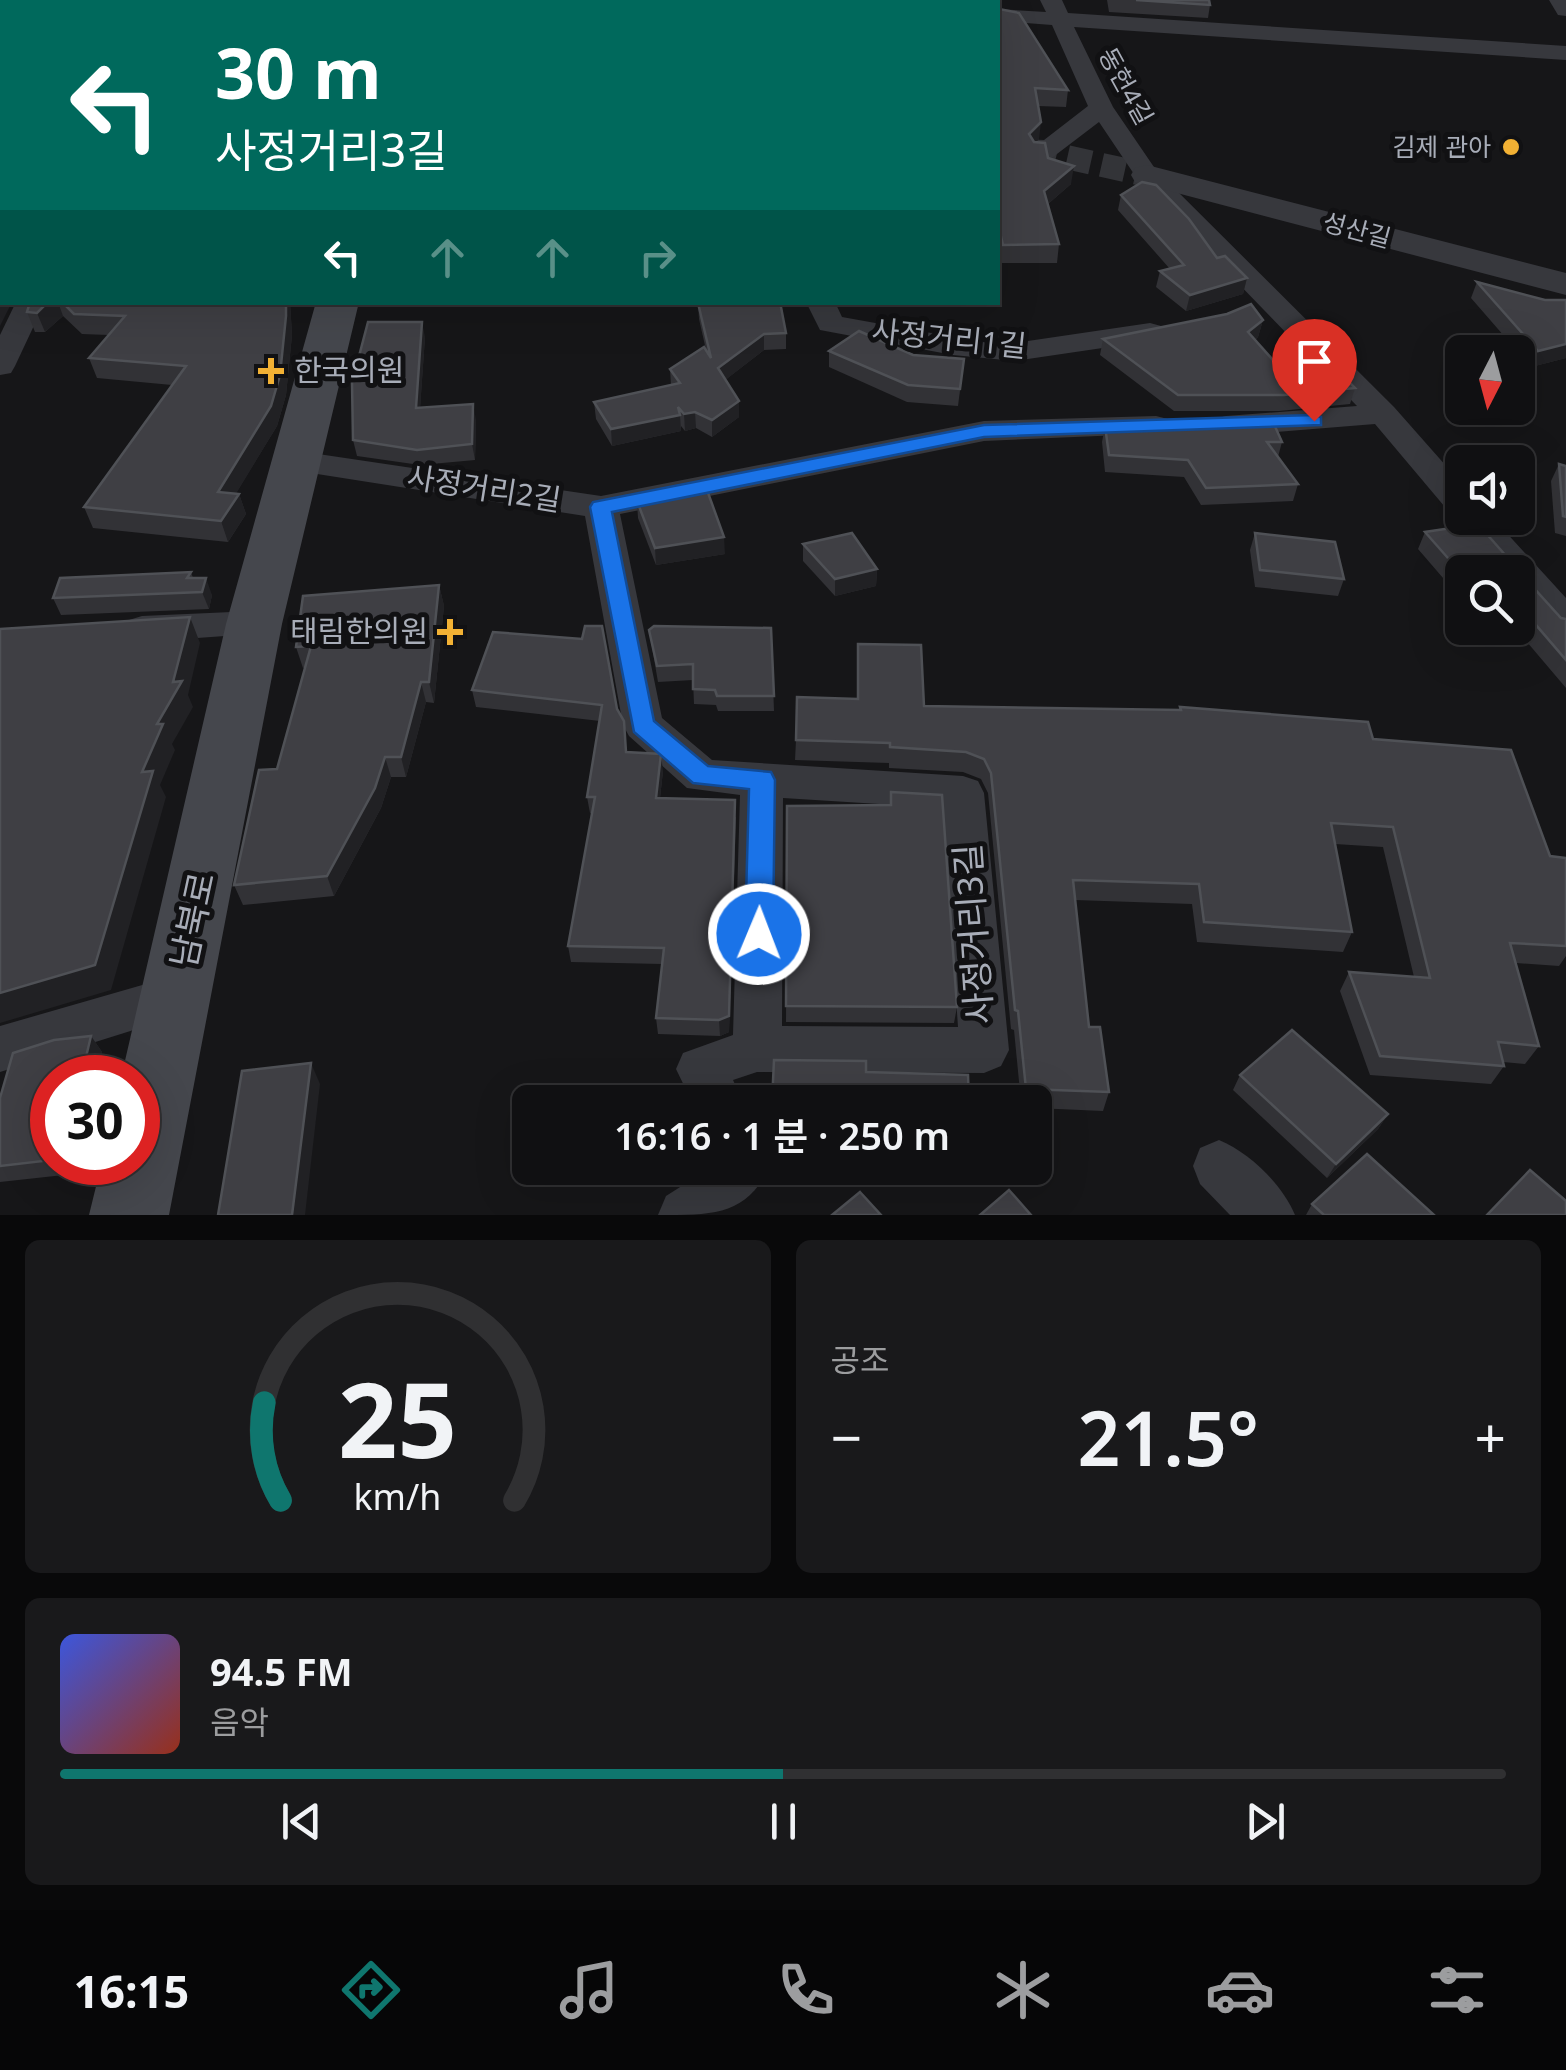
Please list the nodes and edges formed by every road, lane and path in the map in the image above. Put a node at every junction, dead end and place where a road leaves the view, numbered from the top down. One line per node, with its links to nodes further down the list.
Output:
1 (1214, 0): 6 (street)
2 (1560, 0): 4 (street)
3 (1058, 10): 5 (street, 동헌4길); 6 (street, 동헌4길); 8 (street, 동헌4길)
4 (1566, 10)
5 (1000, 15)
6 (1220, 28): 7 (street, 동헌4길)
7 (1566, 53)
8 (1101, 107): 9 (street); 10 (street, 동헌4길)
9 (1044, 152)
10 (1147, 175): 11 (street, 성산길); 17 (street, 동헌4길)
11 (1566, 284)
12 (30, 305): 16 (street)
13 (337, 305): 18 (main road, 남북로)
14 (822, 305): 15 (street, 사정거리1길)
15 (1170, 327)
16 (0, 366)
17 (1383, 414): 19 (street, 동헌4길); 20 (street, 사정거리2길)
18 (298, 461): 20 (street, 사정거리2길); 23 (main road, 남북로)
19 (1445, 485)
20 (601, 507): 25 (street, 사정거리3길)
21 (1489, 535): 22 (street)
22 (1566, 622)
23 (254, 624): 24 (street); 26 (main road, 남북로)
24 (98, 631)
25 (762, 780): 28 (street); 28 (street, 사정거리3길)
26 (178, 996): 27 (street); 31 (main road, 남북로)
27 (0, 1049)
28 (757, 1049): 29 (street, 사정거리3길)
29 (709, 1085)
30 (1219, 1166): 32 (street)
31 (130, 1215)
32 (1268, 1215)

